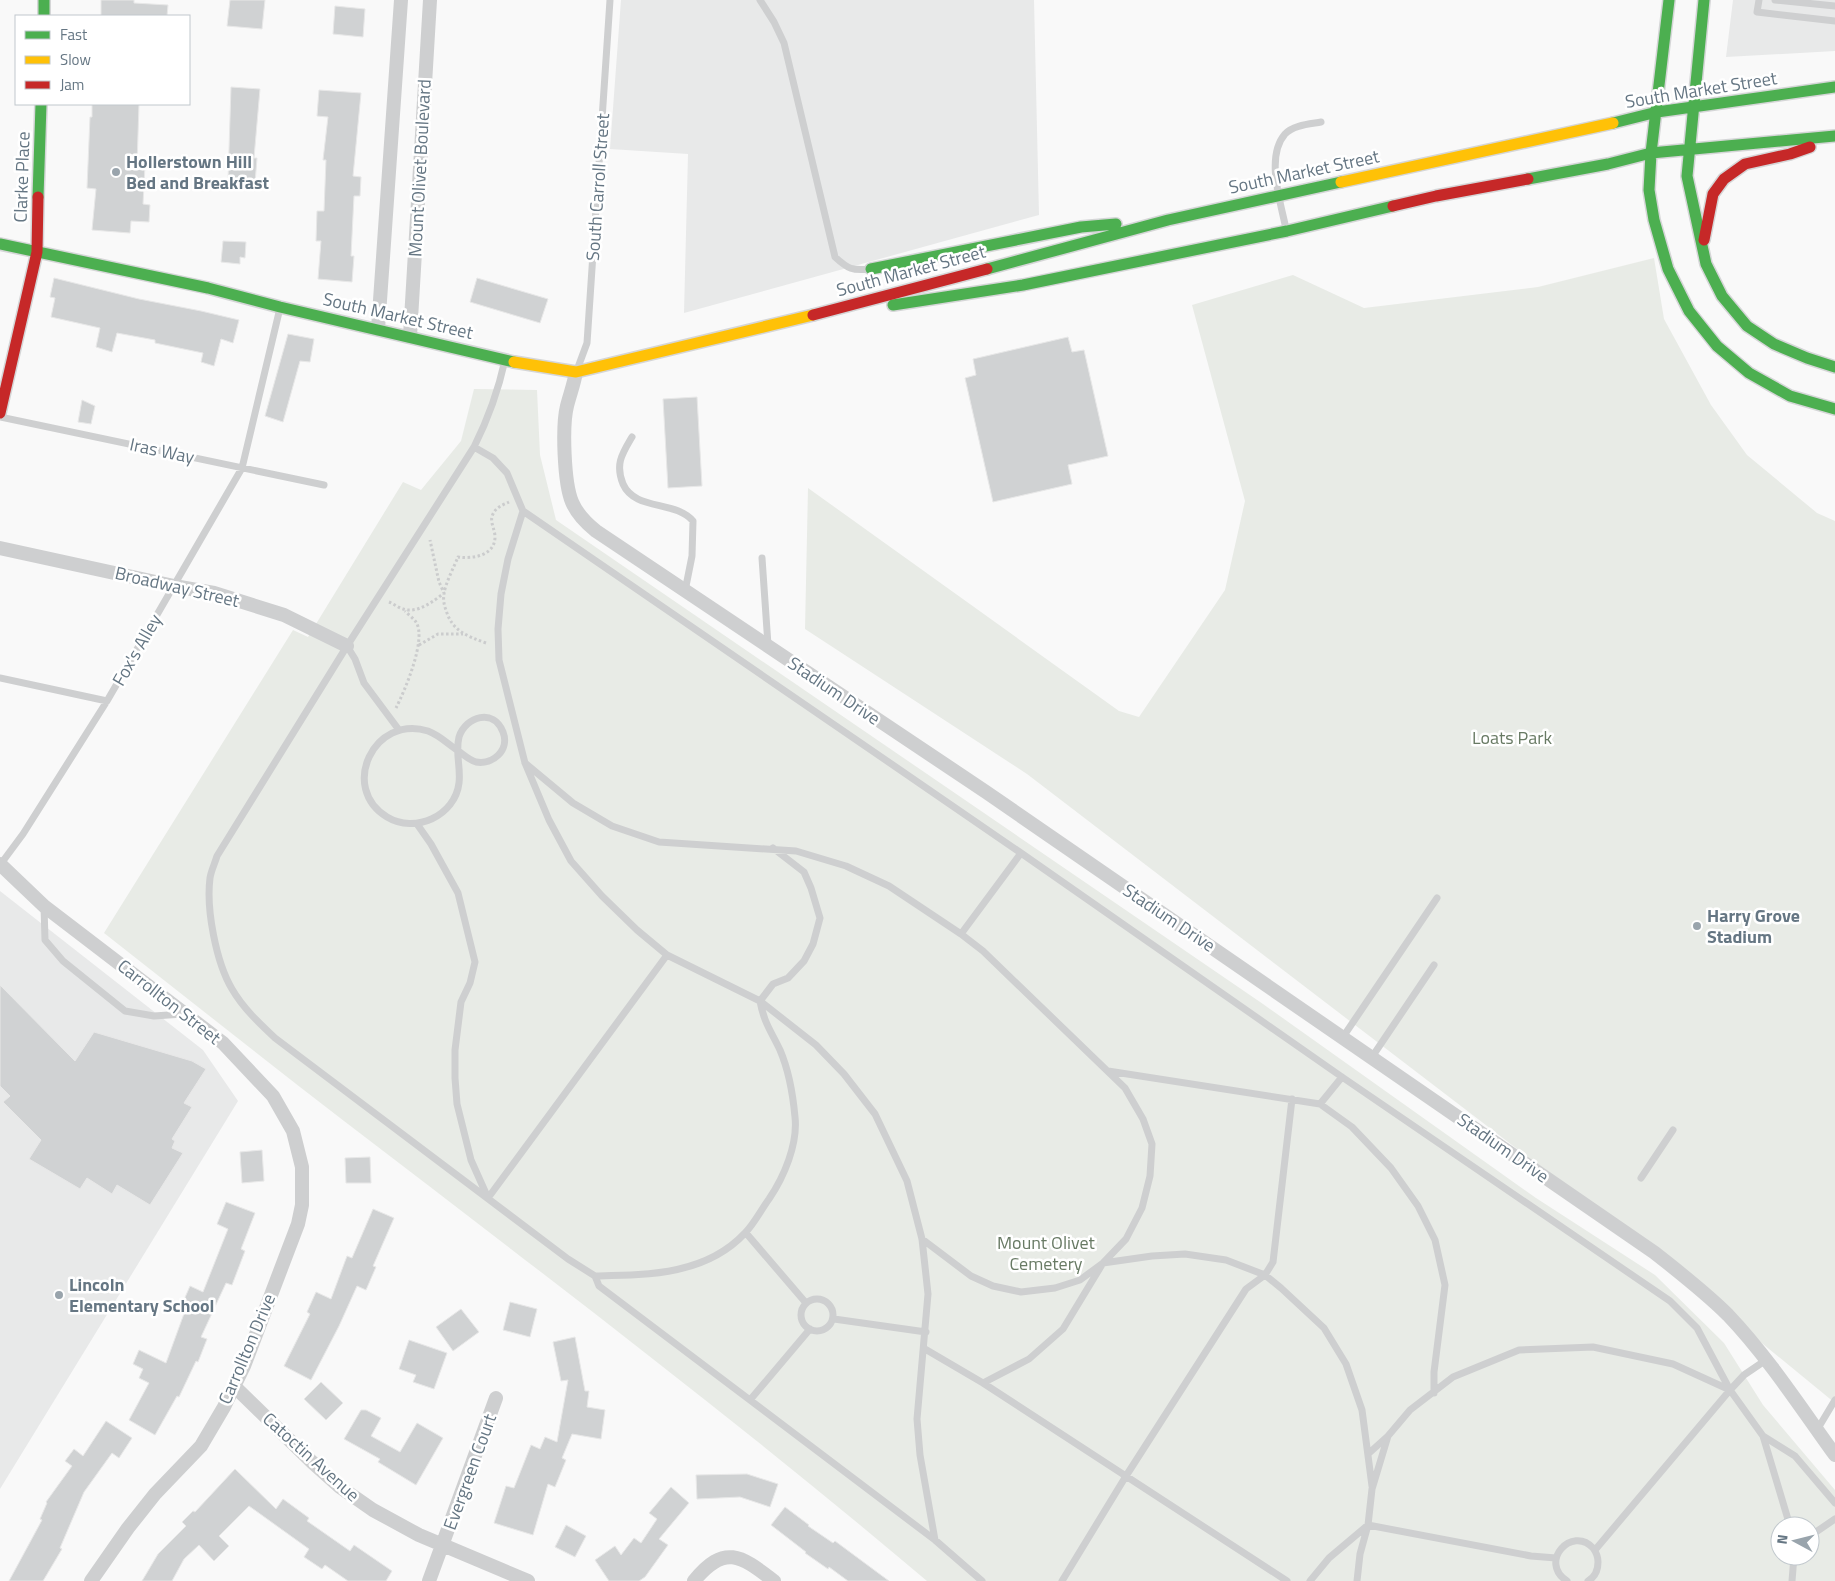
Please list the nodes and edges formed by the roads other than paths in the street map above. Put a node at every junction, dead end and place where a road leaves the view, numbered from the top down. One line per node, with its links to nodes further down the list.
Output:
1 (44, 0): 11 (main road)
2 (401, 0): 30 (street, Mount Olivet Boulevard)
3 (430, 0): 31 (street, Mount Olivet Boulevard)
4 (610, 0): 34 (lane, South Carroll Street)
5 (760, 0): 27 (lane)
6 (1669, 0): 16 (main road)
7 (1704, 0): 15 (main road)
8 (1758, 0): 12 (lane)
9 (1775, 0): 10 (lane)
10 (1835, 6)
11 (44, 15)
12 (1835, 20)
13 (1835, 87): 15 (main road, South Market Street)
14 (41, 105): 25 (main road, Clarke Place)
15 (1692, 106): 16 (main road, South Market Street); 19 (main road)
16 (1657, 112): 20 (main road); 21 (main road, South Market Street)
17 (1322, 122): 21 (lane)
18 (1835, 137): 19 (main road, South Market Street); 26 (main road)
19 (1688, 150): 20 (main road, South Market Street); 26 (main road)
20 (1652, 153): 23 (main road, South Market Street); 35 (main road)
21 (1279, 196): 22 (main road, South Market Street); 23 (lane)
22 (1168, 220): 27 (main road); 29 (main road, South Market Street)
23 (1287, 232): 29 (main road, South Market Street)
24 (0, 244): 25 (main road, South Market Street)
25 (37, 252): 28 (main road, South Market Street); 36 (main road, Clarke Place)
26 (1702, 252): 33 (main road)
27 (871, 269)
28 (280, 307): 30 (main road, South Market Street); 40 (lane, Fox's Alley)
29 (787, 322): 34 (main road, South Market Street)
30 (378, 329): 31 (main road, South Market Street)
31 (410, 336): 32 (main road, South Market Street)
32 (505, 360): 34 (main road, South Market Street); 39 (lane)
33 (1835, 367)
34 (576, 372): 46 (street, Stadium Drive)
35 (1835, 409)
36 (0, 412)
37 (0, 417): 40 (lane, Iras Way)
38 (632, 437): 46 (lane)
39 (474, 446): 42 (lane); 47 (lane)
40 (242, 468): 41 (lane, Iras Way); 45 (lane, Fox's Alley)
41 (324, 485)
42 (523, 511): 53 (lane); 58 (lane)
43 (0, 548): 45 (street, Broadway Street)
44 (762, 558): 48 (lane)
45 (174, 586): 47 (street, Broadway Street); 50 (lane, Fox's Alley)
46 (684, 591): 48 (street, Stadium Drive)
47 (347, 646): 51 (lane); 76 (lane)
48 (768, 648): 67 (street, Stadium Drive)
49 (0, 678): 50 (lane)
50 (107, 701): 59 (lane, Fox's Alley)
51 (399, 730): 54 (lane); 56 (lane)
52 (504, 733): 53 (lane); 54 (lane); 54 (lane)
53 (518, 735): 55 (lane)
54 (457, 750): 56 (lane)
55 (524, 763): 57 (lane); 63 (lane)
56 (417, 824): 76 (lane)
57 (772, 848): 62 (lane); 65 (lane)
58 (1021, 853): 62 (lane); 70 (lane)
59 (0, 864): 61 (street, Carrollton Street)
60 (1437, 898): 67 (lane)
61 (44, 906): 66 (street, Carrollton Street); 66 (lane)
62 (961, 934): 69 (lane)
63 (667, 955): 65 (lane); 76 (lane)
64 (1434, 965): 68 (lane)
65 (760, 1001): 77 (lane); 78 (lane)
66 (185, 1014): 74 (street, Carrollton Street)
67 (1343, 1037): 68 (street, Stadium Drive)
68 (1372, 1057): 87 (street, Stadium Drive)
69 (1108, 1071): 71 (lane); 79 (lane)
70 (1342, 1077): 72 (lane); 90 (lane)
71 (1292, 1099): 72 (lane); 80 (lane)
72 (1320, 1104): 91 (lane)
73 (1673, 1130): 75 (lane)
74 (302, 1167): 89 (street, Carrollton Drive)
75 (1641, 1178)
76 (488, 1198): 81 (lane)
77 (746, 1233): 81 (lane); 82 (lane)
78 (922, 1239): 79 (lane); 85 (lane)
79 (1103, 1263): 80 (lane); 88 (lane)
80 (1264, 1275): 98 (lane); 100 (lane)
81 (595, 1276): 93 (lane)
82 (806, 1303): 83 (lane); 84 (lane)
83 (834, 1319): 84 (lane); 85 (lane)
84 (810, 1329): 93 (lane)
85 (926, 1332): 86 (lane)
86 (925, 1350): 88 (lane); 107 (lane)
87 (1766, 1360): 90 (lane); 95 (street, Stadium Drive)
88 (983, 1382): 100 (lane)
89 (235, 1387): 108 (street, Catoctin Avenue); 112 (street, Carrollton Drive)
90 (1730, 1390): 91 (lane); 97 (lane); 109 (lane)
91 (1434, 1393): 96 (lane)
92 (496, 1398): 108 (street, Evergreen Court)
93 (750, 1400): 107 (lane)
94 (1835, 1400): 95 (lane)
95 (1817, 1430): 99 (street, Stadium Drive)
96 (1388, 1436): 98 (lane); 101 (lane)
97 (1763, 1436): 102 (lane); 103 (lane)
98 (1368, 1454): 101 (lane)
99 (1835, 1455)
100 (1126, 1476): 118 (lane); 119 (lane)
101 (1372, 1489): 105 (lane)
102 (1835, 1503)
103 (1787, 1516)
104 (1835, 1519): 106 (lane)
105 (1368, 1525): 110 (lane); 120 (lane); 121 (lane)
106 (1820, 1529)
107 (935, 1540): 117 (lane)
108 (443, 1546): 113 (street, Evergreen Court); 114 (street, Catoctin Avenue)
109 (1595, 1550): 110 (lane); 123 (lane)
110 (1556, 1561): 122 (lane)
111 (1793, 1566): 124 (lane)
112 (91, 1581)
113 (429, 1581)
114 (528, 1581)
115 (694, 1581): 116 (street)
116 (774, 1581)
117 (982, 1581)
118 (1062, 1581)
119 (1287, 1581)
120 (1310, 1581)
121 (1356, 1581)
122 (1567, 1581)
123 (1588, 1581)
124 (1792, 1581)

